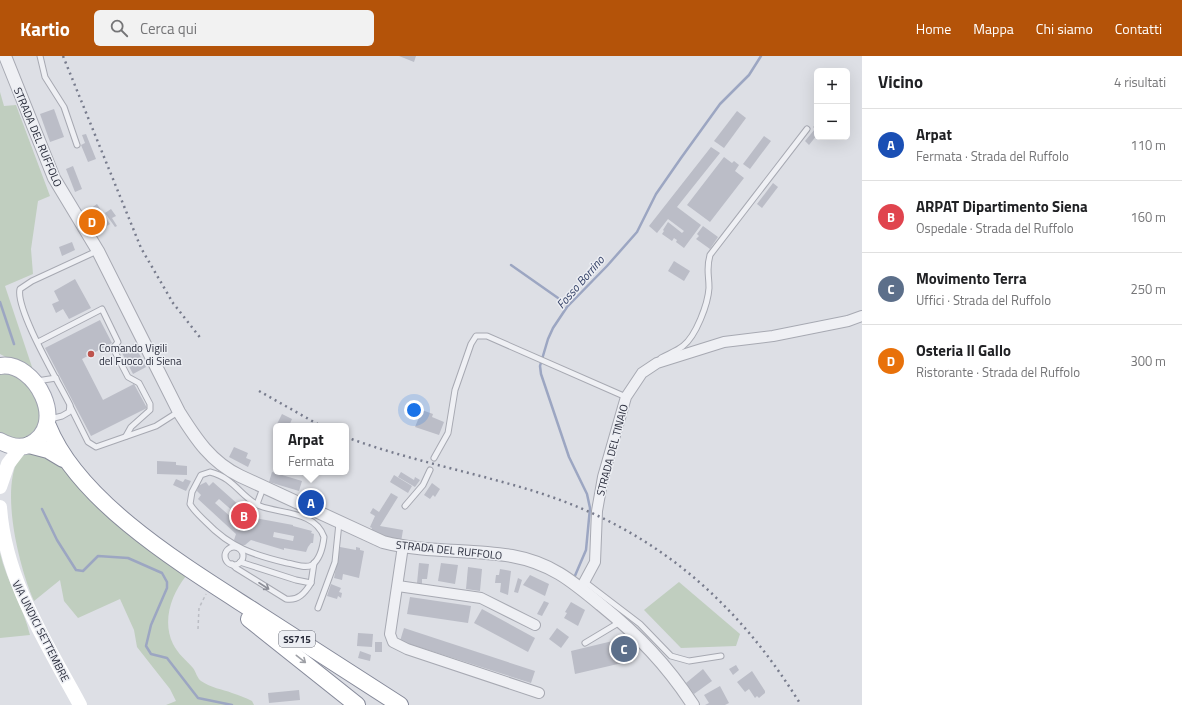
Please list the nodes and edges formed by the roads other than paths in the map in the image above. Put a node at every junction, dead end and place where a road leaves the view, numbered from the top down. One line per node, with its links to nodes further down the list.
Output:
1 (5, 56): 5 (street, STRADA DEL RUFFOLO)
2 (40, 56): 4 (lane)
3 (807, 129): 8 (lane)
4 (77, 145)
5 (98, 251): 7 (lane); 14 (street, STRADA DEL RUFFOLO)
6 (862, 316): 8 (street, STRADA DEL TINAIO)
7 (38, 342): 10 (lane); 16 (lane)
8 (657, 363): 12 (street, STRADA DEL TINAIO)
9 (2, 364): 11 (main road)
10 (56, 378): 11 (lane); 13 (lane)
11 (33, 381): 15 (main road)
12 (626, 397): 19 (lane); 35 (street, STRADA DEL TINAIO)
13 (70, 405): 15 (lane); 16 (lane)
14 (179, 412): 16 (lane); 23 (street, STRADA DEL RUFFOLO)
15 (48, 423): 18 (main road); 20 (main road, SS715)
16 (126, 436)
17 (0, 441): 18 (main road)
18 (25, 446): 20 (main road, SS715); 22 (main road)
19 (434, 458)
20 (69, 464): 33 (main road, SS715)
21 (430, 470): 25 (lane)
22 (0, 486)
23 (264, 488): 24 (lane); 27 (street, STRADA DEL RUFFOLO)
24 (257, 504): 29 (lane); 31 (lane)
25 (405, 506)
26 (0, 507): 43 (main road, VIA UNDICI SETTEMBRE)
27 (339, 523): 28 (street, STRADA DEL RUFFOLO); 37 (lane)
28 (402, 546): 35 (street, STRADA DEL RUFFOLO); 36 (street)
29 (238, 548): 30 (lane); 31 (lane); 32 (lane)
30 (240, 562): 32 (lane); 34 (lane)
31 (314, 563): 34 (lane)
32 (232, 564): 34 (lane, one-way to 34)
33 (195, 573): 44 (main road, one-way to 44); 45 (main road, SS715)
34 (311, 583)
35 (583, 585): 38 (street, STRADA DEL RUFFOLO); 41 (lane)
36 (398, 586): 39 (street); 42 (street)
37 (318, 608)
38 (621, 621): 40 (lane); 46 (street, STRADA DEL RUFFOLO)
39 (535, 625)
40 (585, 642)
41 (721, 656)
42 (539, 693)
43 (80, 705)
44 (357, 705)
45 (400, 705)
46 (693, 705)

